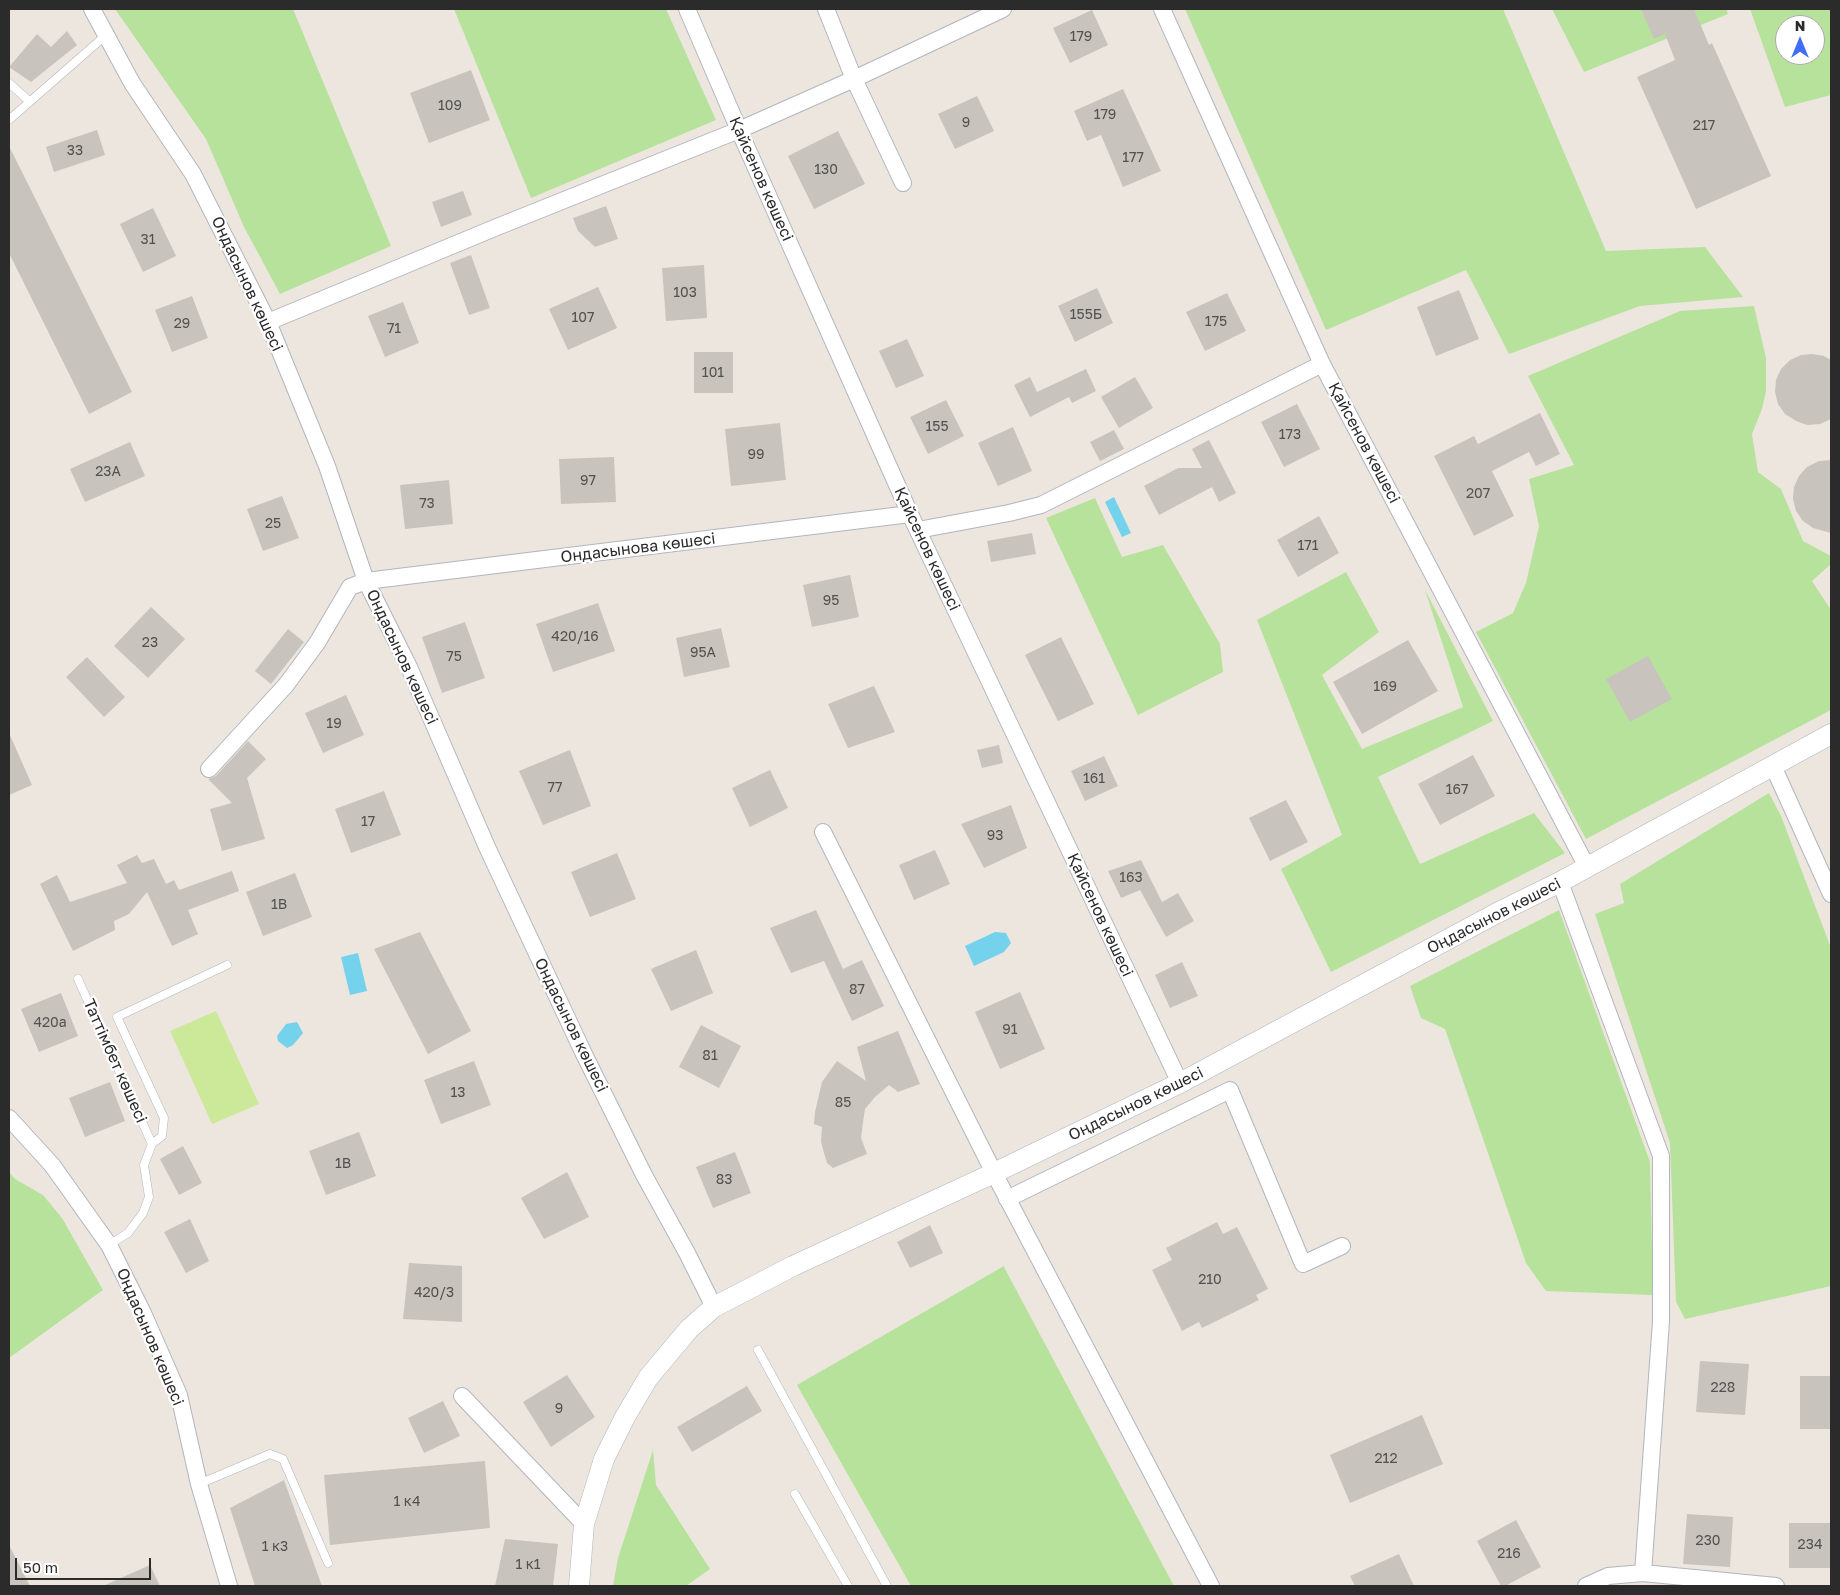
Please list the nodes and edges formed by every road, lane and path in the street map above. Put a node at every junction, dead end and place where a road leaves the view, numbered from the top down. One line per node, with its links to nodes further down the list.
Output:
1 (92, 9): 6 (street, Ондасынов көшесі)
2 (687, 9): 11 (street, Қайсенов көшесі)
3 (826, 9): 7 (street)
4 (1003, 9): 7 (street)
5 (1162, 9): 14 (street, Қайсенов көшесі)
6 (106, 35): 9 (lane); 13 (street, Ондасынов көшесі)
7 (854, 80): 11 (street); 12 (street)
8 (9, 83): 9 (lane)
9 (29, 102): 10 (lane)
10 (10, 119)
11 (739, 130): 13 (street); 15 (street, Қайсенов көшесі)
12 (903, 183)
13 (268, 322): 17 (street, Ондасынов көшесі)
14 (1322, 364): 16 (street); 22 (street, Қайсенов көшесі)
15 (910, 514): 16 (street, Қайсенов көшесі); 17 (street, Ондасынова көшесі)
16 (918, 530): 27 (street, Қайсенов көшесі)
17 (366, 581): 20 (street); 34 (street, Ондасынов көшесі)
18 (1831, 734): 19 (street, Оңдасынов көшесі)
19 (1774, 766): 22 (street, Оңдасынов көшесі); 24 (street)
20 (209, 769)
21 (823, 832): 30 (street)
22 (1587, 867): 23 (street, Оңдасынов көшесі)
23 (1560, 882): 27 (street, Оңдасынов көшесі); 41 (street)
24 (1831, 894)
25 (227, 965): 29 (lane, Таттімбет көшесі)
26 (78, 978): 29 (lane, Таттімбет көшесі)
27 (1180, 1083): 30 (street, Оңдасынов көшесі)
28 (9, 1118): 32 (street, Оңдасынов көшесі)
29 (152, 1144): 32 (lane, Таттімбет көшесі)
30 (994, 1173): 31 (street); 34 (street, Оңдасынов көшесі)
31 (1007, 1199): 33 (street); 46 (street)
32 (109, 1245): 37 (street, Оңдасынов көшесі)
33 (1342, 1246)
34 (714, 1307): 39 (street, Оңдасынов көшесі)
35 (758, 1350): 45 (lane)
36 (462, 1396): 39 (street)
37 (199, 1484): 40 (lane); 42 (street, Оңдасынов көшесі)
38 (796, 1494): 44 (lane)
39 (584, 1524): 43 (street, Оңдасынов көшесі)
40 (328, 1564)
41 (1643, 1573): 47 (street); 48 (street)
42 (230, 1586)
43 (579, 1586)
44 (848, 1586)
45 (887, 1586)
46 (1211, 1586)
47 (1586, 1586)
48 (1776, 1586)

